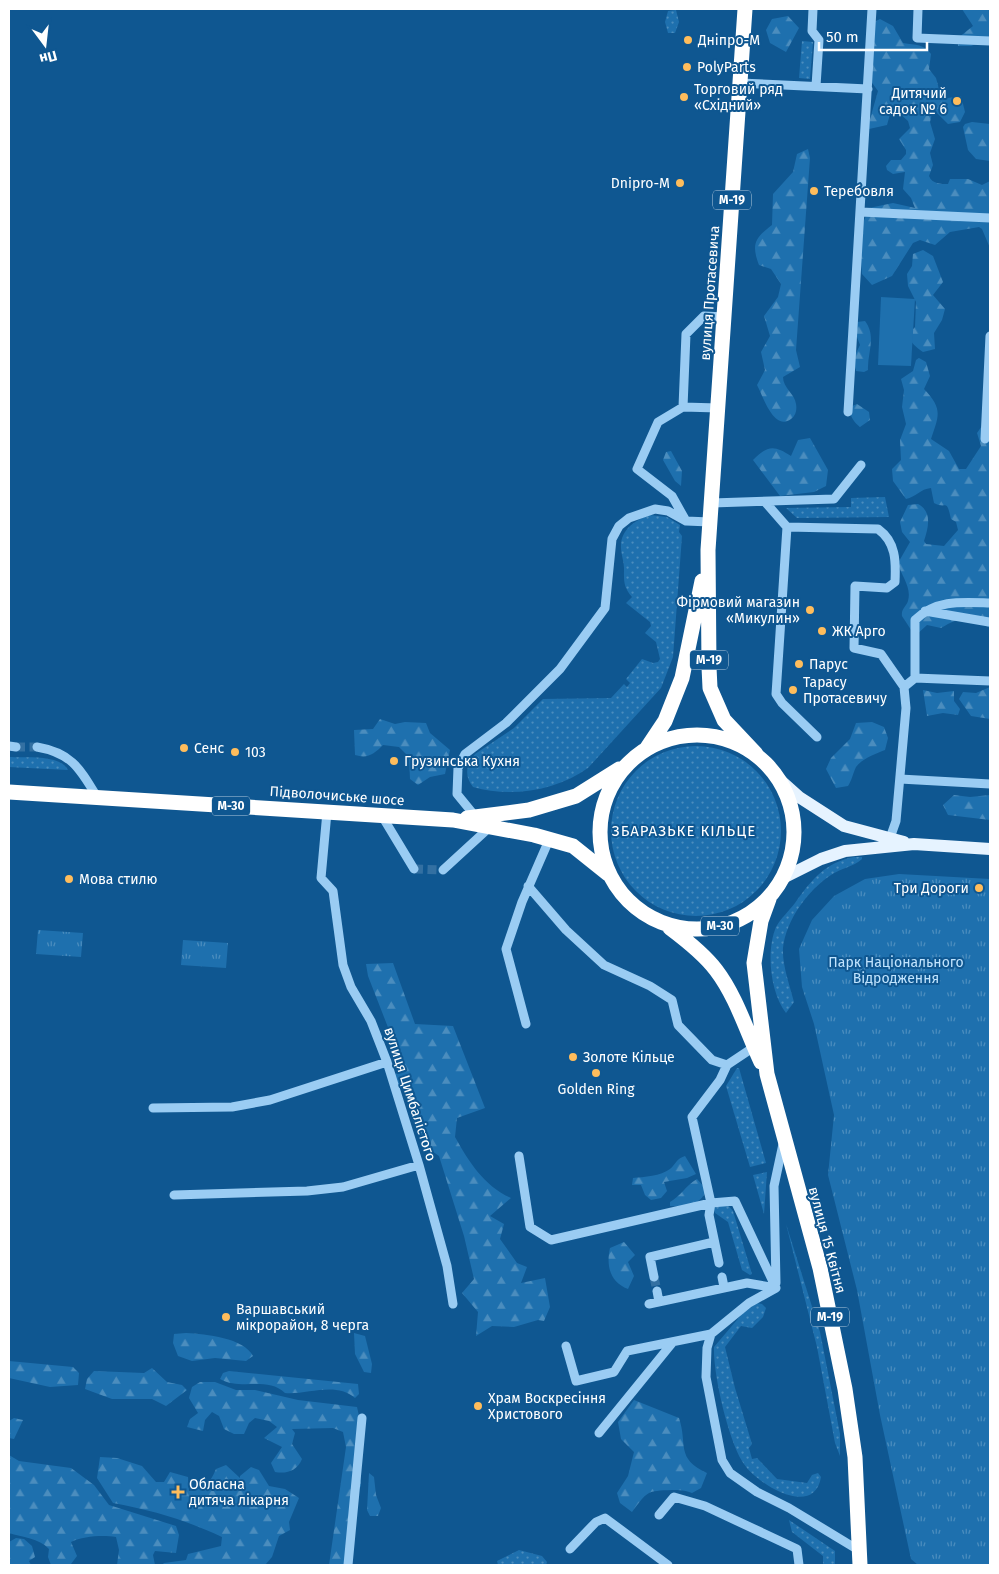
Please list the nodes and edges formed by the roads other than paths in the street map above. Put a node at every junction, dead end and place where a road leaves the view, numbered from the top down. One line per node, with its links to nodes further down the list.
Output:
1 (745, 9): 6 (highway, вулиця Протасевича / М-19)
2 (813, 9): 7 (lane)
3 (872, 9): 8 (lane)
4 (918, 9): 5 (lane)
5 (990, 41)
6 (740, 83): 7 (lane); 11 (highway, вулиця Протасевича / М-19)
7 (816, 86): 8 (lane)
8 (868, 89): 9 (lane)
9 (861, 212): 10 (lane); 15 (lane)
10 (990, 218)
11 (725, 318): 13 (lane); 14 (highway, вулиця Протасевича / М-19)
12 (990, 336): 16 (lane)
13 (682, 407): 14 (lane); 20 (lane)
14 (718, 408): 18 (highway, вулиця Протасевича / М-19)
15 (848, 412)
16 (985, 439)
17 (862, 465): 19 (lane)
18 (712, 503): 19 (lane); 21 (highway, вулиця Протасевича / М-19)
19 (766, 503): 22 (lane)
20 (686, 521): 21 (lane); 42 (lane)
21 (710, 522): 23 (highway, вулиця Протасевича / М-19)
22 (787, 527): 29 (lane); 30 (lane)
23 (708, 550): 32 (highway, вулиця Протасевича / М-19); 33 (highway, вулиця Протасевича / М-19)
24 (990, 603): 25 (lane)
25 (925, 610): 26 (lane); 27 (lane)
26 (989, 622)
27 (915, 678): 28 (lane); 29 (lane)
28 (990, 681)
29 (904, 687): 36 (lane)
30 (817, 737)
31 (37, 747): 39 (lane)
32 (647, 748): 33 (highway); 34 (highway, М-19)
33 (756, 754): 35 (highway, М-19)
34 (624, 766): 42 (highway, Підволочиське шосе / М-30); 51 (highway, М-19)
35 (780, 780): 45 (main road); 52 (highway, М-19)
36 (900, 780): 37 (lane); 45 (lane)
37 (990, 784)
38 (9, 792): 39 (highway, Підволочиське шосе / М-30)
39 (97, 798): 40 (highway, Підволочиське шосе / М-30)
40 (327, 812): 41 (highway, Підволочиське шосе / М-30); 58 (lane, вулиця Цимбалістого)
41 (382, 816): 43 (highway, Підволочиське шосе / М-30); 49 (lane)
42 (475, 816): 43 (highway, Підволочиське шосе / М-30)
43 (453, 820): 44 (highway, Підволочиське шосе / М-30)
44 (491, 826): 46 (highway, Підволочиське шосе / М-30); 50 (lane)
45 (890, 838): 47 (main road)
46 (549, 840): 51 (highway, Підволочиське шосе / М-30); 53 (lane)
47 (914, 844): 48 (main road); 52 (main road)
48 (990, 849)
49 (414, 869)
50 (443, 870)
51 (608, 874): 55 (highway, М-19)
52 (783, 878): 54 (highway, М-19)
53 (528, 886): 56 (lane); 59 (lane)
54 (769, 899): 55 (highway, М-30); 60 (highway, вулиця 15 Квітня / М-19)
55 (664, 924): 57 (highway, вулиця 15 Квітня / М-19)
56 (526, 1024)
57 (754, 1046): 59 (lane); 60 (highway, вулиця 15 Квітня / М-19)
58 (387, 1062): 61 (lane); 64 (lane, вулиця Цимбалістого)
59 (727, 1065): 66 (lane)
60 (767, 1074): 62 (highway, вулиця 15 Квітня / М-19)
61 (153, 1108)
62 (784, 1142): 72 (lane); 84 (highway, вулиця 15 Квітня / М-19)
63 (519, 1156): 66 (lane)
64 (419, 1165): 65 (lane); 75 (lane, вулиця Цимбалістого)
65 (174, 1195)
66 (711, 1203): 67 (lane); 72 (lane)
67 (714, 1242): 68 (lane); 69 (lane)
68 (719, 1262)
69 (654, 1277)
70 (722, 1277): 71 (lane)
71 (724, 1288): 72 (lane); 74 (lane)
72 (776, 1288): 77 (lane)
73 (657, 1291): 74 (lane)
74 (659, 1302): 76 (lane)
75 (454, 1304)
76 (649, 1304)
77 (712, 1334): 78 (lane); 84 (lane)
78 (673, 1342): 79 (lane); 81 (lane)
79 (566, 1346)
80 (362, 1418): 85 (lane)
81 (599, 1432)
82 (659, 1516): 87 (lane)
83 (570, 1549): 86 (lane)
84 (860, 1558)
85 (348, 1565)
86 (668, 1565)
87 (799, 1565)

